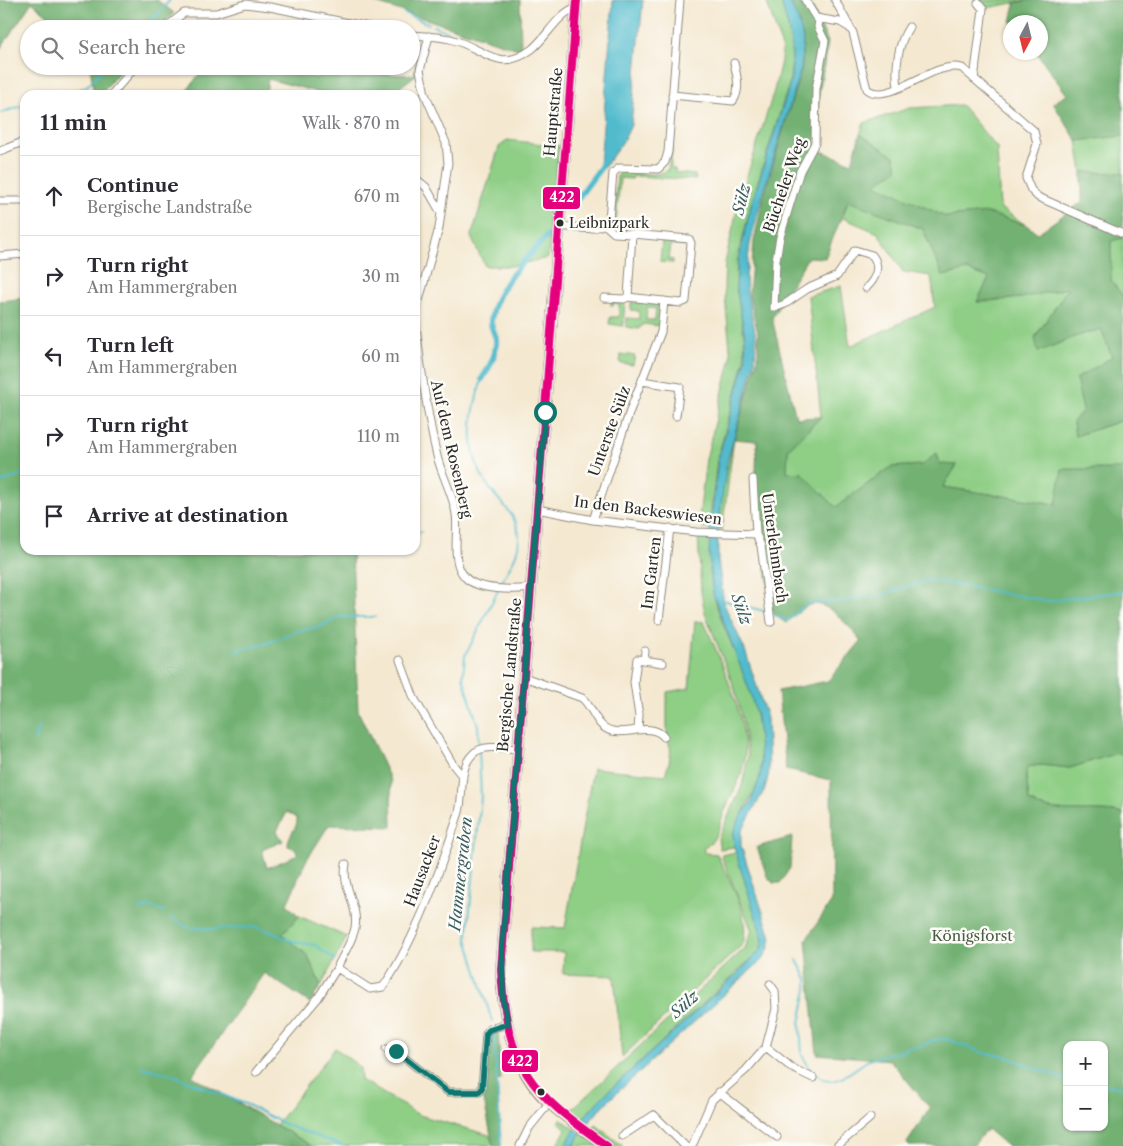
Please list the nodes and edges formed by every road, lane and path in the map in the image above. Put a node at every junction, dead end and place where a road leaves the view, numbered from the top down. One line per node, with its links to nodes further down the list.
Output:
1 (805, 0): 8 (street, Bücheler Weg)
2 (836, 0): 10 (street)
3 (680, 2): 18 (street)
4 (577, 3): 12 (street); 26 (main road, Hauptstraße)
5 (978, 3): 15 (street)
6 (175, 20): 7 (street)
7 (334, 20)
8 (819, 20): 10 (street); 31 (street, Bücheler Weg)
9 (909, 27): 16 (street)
10 (850, 28): 16 (street)
11 (420, 35): 12 (street)
12 (430, 36): 24 (street, Auf dem Rosenberg)
13 (734, 63): 18 (street)
14 (128, 75): 17 (street)
15 (974, 79): 16 (street); 28 (street)
16 (898, 87)
17 (115, 90)
18 (672, 95): 25 (street)
19 (20, 144): 20 (street)
20 (0, 151)
21 (420, 183): 24 (street)
22 (0, 201): 23 (street)
23 (20, 201)
24 (441, 213): 32 (street, Auf dem Rosenberg)
25 (605, 225): 26 (street); 27 (street)
26 (558, 226): 40 (main road, Bergische Landstraße)
27 (632, 234): 33 (street); 35 (street)
28 (1123, 234)
29 (20, 254): 30 (street)
30 (0, 256)
31 (866, 288)
32 (420, 296)
33 (628, 297): 34 (street); 35 (street)
34 (604, 298)
35 (664, 301): 37 (street, Unterste Sülz)
36 (420, 365): 44 (street, Auf dem Rosenberg)
37 (642, 381): 38 (street, Unterste Sülz); 41 (street, Unterste Sülz)
38 (676, 416)
39 (753, 479): 43 (street, Unterlehmbach)
40 (538, 509): 41 (street, In den Backeswiesen); 44 (main road, Bergische Landstraße)
41 (593, 520): 42 (street, In den Backeswiesen)
42 (670, 528): 43 (street, In den Backeswiesen); 45 (street, Im Garten)
43 (756, 534): 46 (street, Unterlehmbach)
44 (531, 588): 51 (main road, Bergische Landstraße)
45 (659, 620)
46 (771, 622)
47 (645, 652): 49 (street)
48 (400, 660): 55 (street)
49 (644, 660): 50 (street); 52 (street)
50 (663, 663)
51 (524, 677): 52 (street); 54 (main road, Bergische Landstraße)
52 (638, 729): 53 (street)
53 (664, 737)
54 (517, 749): 55 (street, Hausacker); 59 (main road, Bergische Landstraße)
55 (463, 777): 57 (street, Hausacker)
56 (346, 864): 57 (street)
57 (337, 968): 62 (street)
58 (770, 984): 60 (street)
59 (508, 1024): 61 (street); 65 (main road, Bergische Landstraße)
60 (766, 1047): 63 (street); 64 (street)
61 (386, 1049)
62 (256, 1072)
63 (813, 1078)
64 (720, 1092): 68 (street); 72 (street)
65 (549, 1103): 69 (street); 70 (main road, Bergische Landstraße)
66 (870, 1118): 73 (street)
67 (622, 1136): 71 (street)
68 (777, 1137)
69 (520, 1146)
70 (607, 1146)
71 (686, 1146)
72 (692, 1146)
73 (837, 1146)

